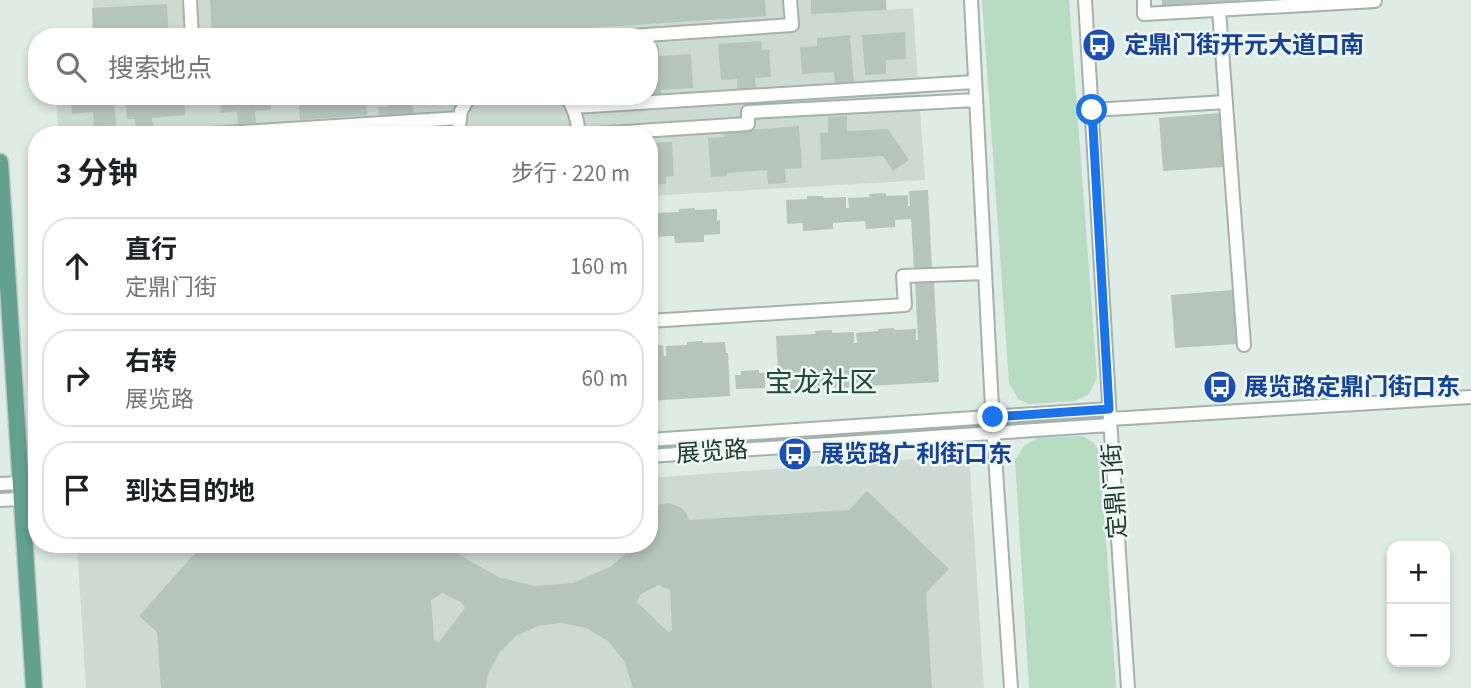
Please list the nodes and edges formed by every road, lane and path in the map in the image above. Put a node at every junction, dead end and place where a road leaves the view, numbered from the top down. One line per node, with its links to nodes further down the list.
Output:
1 (190, 0): 8 (street)
2 (790, 0): 9 (street)
3 (971, 0): 10 (street)
4 (1085, 0): 16 (street, 定鼎门街)
5 (1144, 0): 7 (street)
6 (1376, 1): 7 (street)
7 (1219, 10): 13 (street)
8 (192, 28)
9 (658, 34)
10 (975, 82): 11 (street); 12 (street)
11 (658, 97)
12 (976, 100): 21 (street); 23 (street)
13 (1226, 102): 16 (street); 25 (street)
14 (465, 105): 17 (street)
15 (572, 105): 20 (street)
16 (1092, 110): 28 (street, 定鼎门街)
17 (460, 118): 18 (street); 19 (street)
18 (335, 126)
19 (459, 126)
20 (579, 126)
21 (658, 130)
22 (0, 162): 32 (main road)
23 (985, 273): 24 (street); 27 (street)
24 (658, 320)
25 (1244, 345)
26 (1471, 397): 28 (street, 展览路)
27 (993, 417): 28 (street, 展览路); 29 (street); 30 (street, 展览路)
28 (1110, 418): 29 (street, 展览路); 40 (street, 定鼎门街)
29 (994, 433): 31 (street, 展览路); 39 (street)
30 (658, 439)
31 (658, 455)
32 (28, 479)
33 (0, 484): 34 (street)
34 (28, 490)
35 (28, 490): 36 (street)
36 (0, 500)
37 (31, 553): 38 (main road)
38 (34, 688)
39 (1011, 688)
40 (1128, 688)

